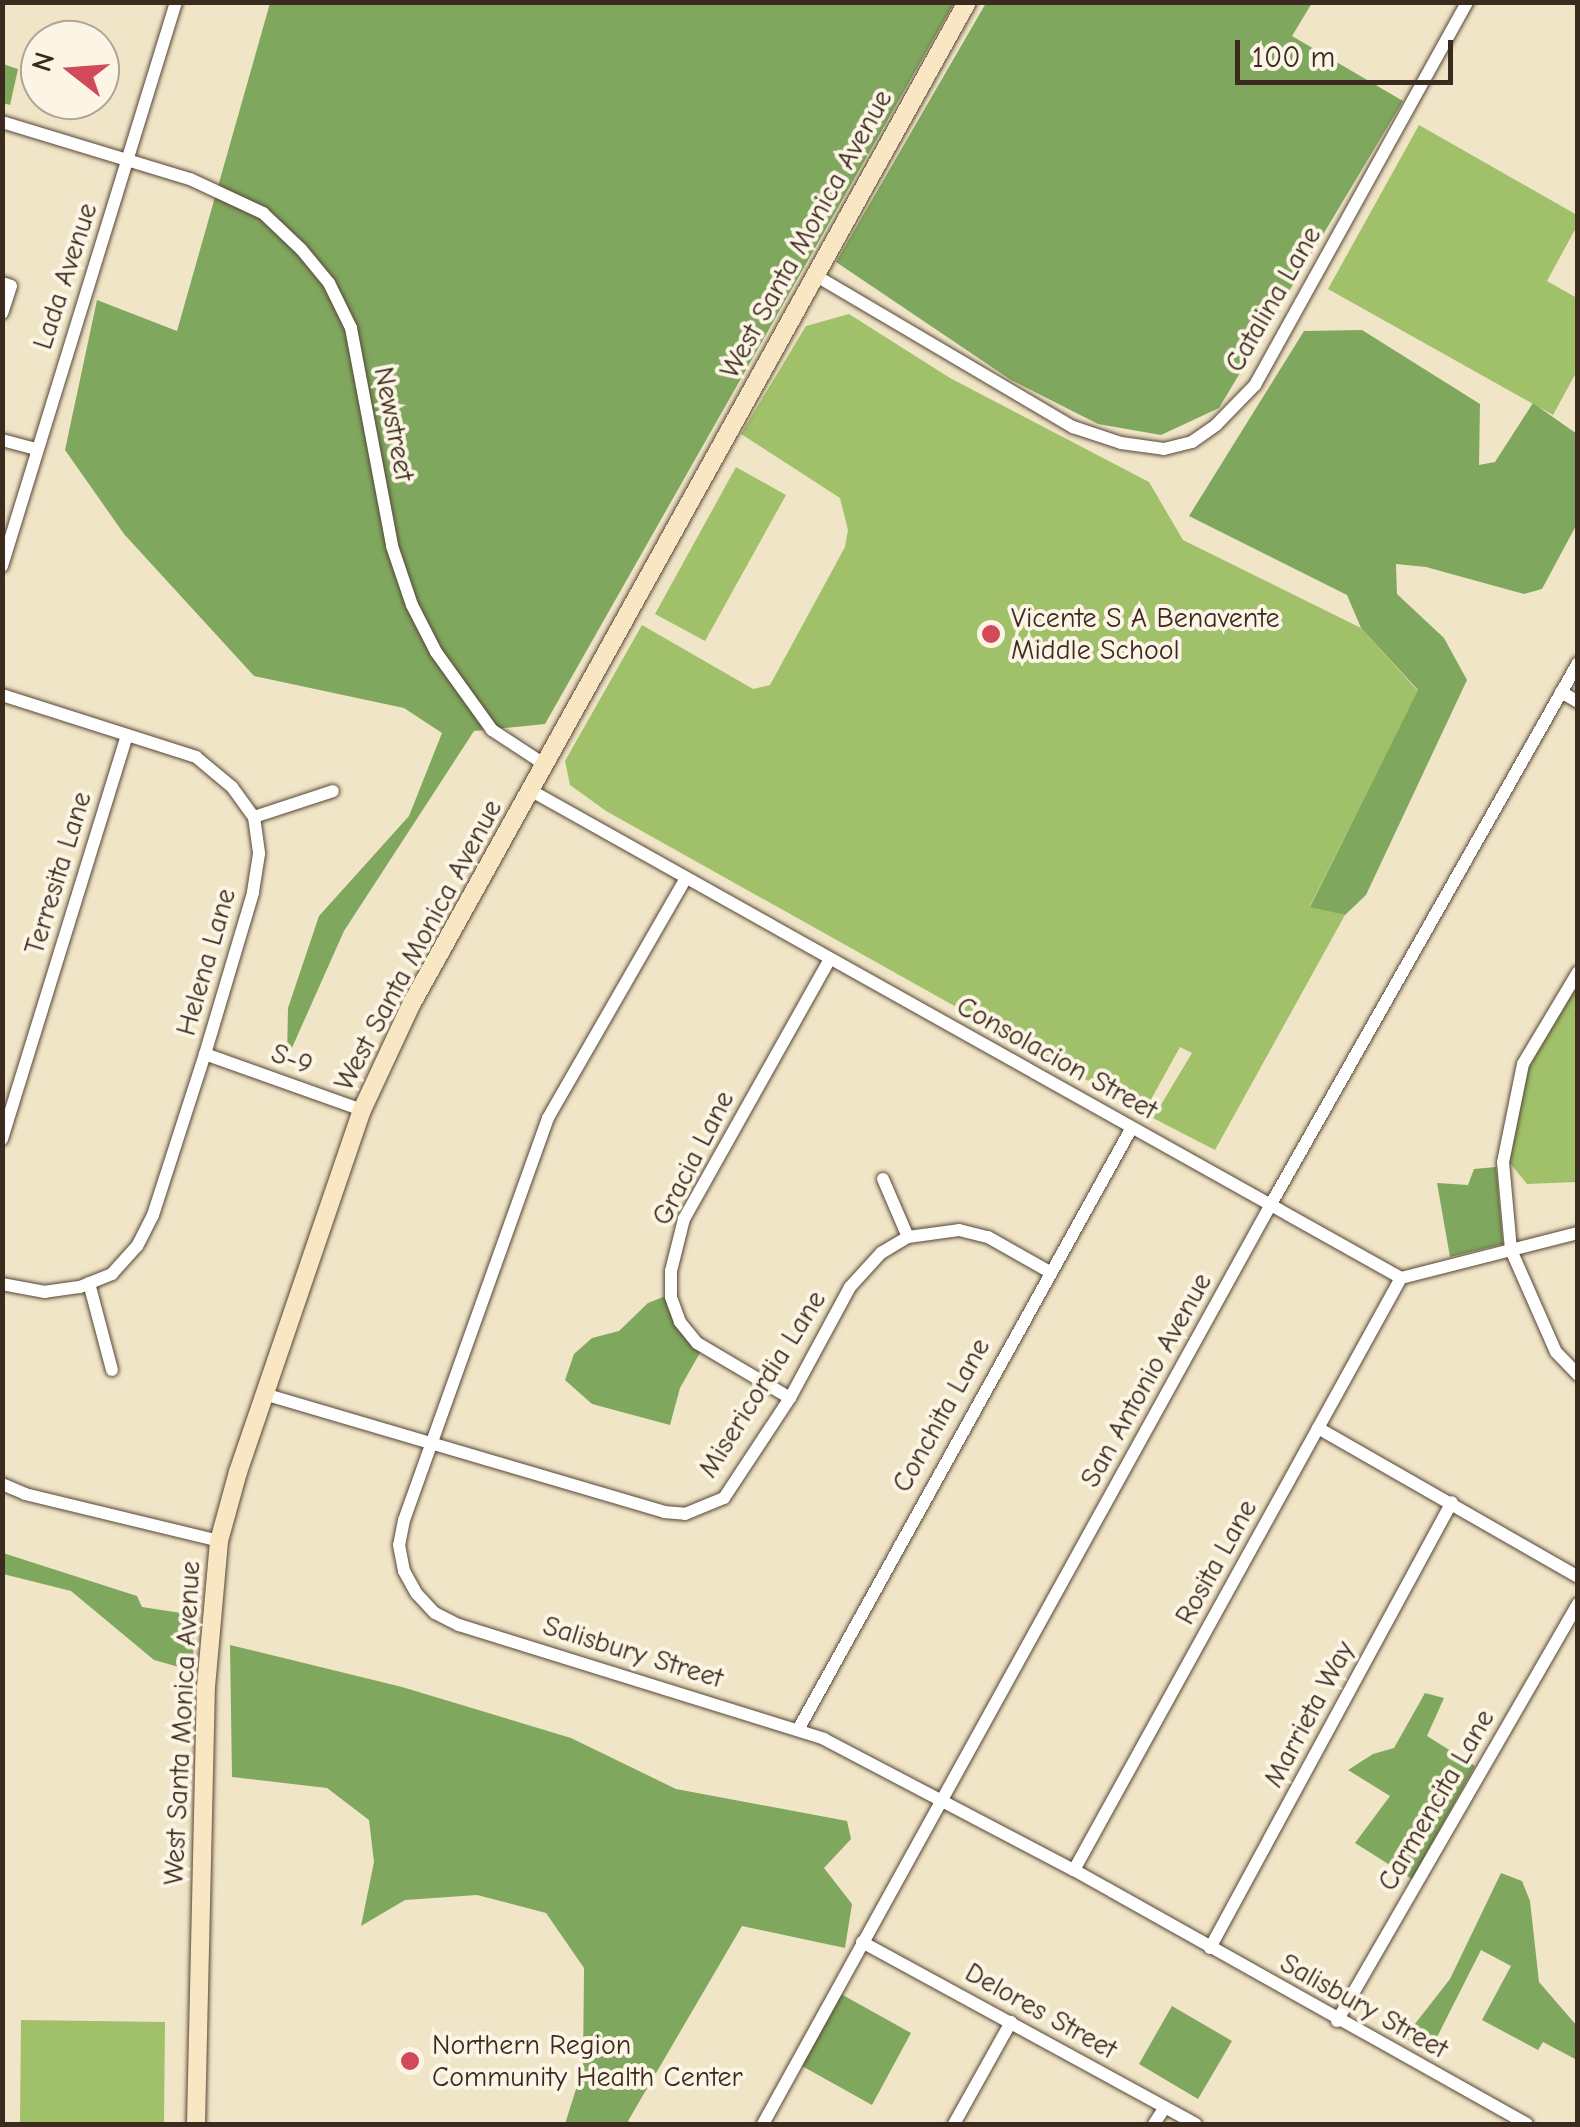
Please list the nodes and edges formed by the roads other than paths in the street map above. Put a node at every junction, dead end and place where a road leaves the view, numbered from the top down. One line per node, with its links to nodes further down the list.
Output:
1 (176, 2): 5 (street, Lada Avenue)
2 (967, 2): 6 (main road, West Santa Monica Avenue)
3 (1467, 2): 6 (street, Catalina Lane)
4 (2, 122): 5 (street, Newstreet)
5 (129, 158): 10 (street, Lada Avenue); 17 (street, Newstreet)
6 (813, 274): 17 (main road, West Santa Monica Avenue)
7 (2, 283): 8 (street)
8 (2, 313)
9 (2, 440): 10 (street)
10 (36, 450): 11 (street, Lada Avenue)
11 (2, 566)
12 (1578, 663): 13 (street, San Antonio Avenue)
13 (1561, 692): 15 (street); 29 (street, San Antonio Avenue)
14 (2, 696): 16 (street)
15 (1578, 702)
16 (127, 736): 20 (street); 27 (street, Terresita Lane)
17 (544, 764): 18 (main road, West Santa Monica Avenue)
18 (530, 790): 21 (street, Consolacion Street); 25 (main road, West Santa Monica Avenue)
19 (333, 791): 20 (street)
20 (254, 818): 24 (street, Helena Lane)
21 (686, 878): 22 (street, Consolacion Street); 42 (street, Salisbury Street)
22 (830, 959): 26 (street, Consolacion Street); 40 (street, Gracia Lane)
23 (1578, 972): 32 (street)
24 (205, 1054): 25 (street, S-9); 35 (street, Helena Lane)
25 (362, 1110): 39 (main road, West Santa Monica Avenue)
26 (1131, 1129): 29 (street, Consolacion Street); 33 (street, Conchita Lane)
27 (2, 1139)
28 (883, 1179): 31 (street)
29 (1272, 1204): 34 (street, Consolacion Street); 49 (street, San Antonio Avenue)
30 (1578, 1233): 32 (street)
31 (908, 1237): 33 (street, Misericordia Lane); 40 (street, Misericordia Lane)
32 (1511, 1250): 34 (street); 38 (street)
33 (1048, 1271): 48 (street, Conchita Lane)
34 (1402, 1278): 41 (street, Rosita Lane)
35 (90, 1282): 36 (street, Helena Lane); 37 (street)
36 (2, 1284)
37 (112, 1370)
38 (1578, 1375)
39 (264, 1394): 42 (street, Misericordia Lane); 45 (main road, West Santa Monica Avenue)
40 (790, 1398): 42 (street, Misericordia Lane)
41 (1318, 1428): 44 (street); 50 (street, Rosita Lane)
42 (430, 1441): 48 (street, Salisbury Street)
43 (2, 1484): 45 (street)
44 (1452, 1502): 46 (street); 52 (street, Marrieta Way)
45 (219, 1541): 56 (main road, West Santa Monica Avenue)
46 (1578, 1577)
47 (1578, 1604): 53 (street, Carmencita Lane)
48 (799, 1728): 49 (street, Salisbury Street)
49 (941, 1802): 50 (street, Salisbury Street); 51 (street, San Antonio Avenue)
50 (1074, 1870): 52 (street, Salisbury Street)
51 (862, 1942): 54 (street, Delores Street); 57 (street, San Antonio Avenue)
52 (1210, 1948): 53 (street, Salisbury Street)
53 (1337, 2020): 61 (street, Salisbury Street)
54 (1012, 2022): 55 (street, Delores Street); 58 (street)
55 (1165, 2107): 59 (street); 60 (street, Delores Street)
56 (196, 2124)
57 (763, 2124)
58 (954, 2124)
59 (1154, 2124)
60 (1196, 2124)
61 (1526, 2124)

